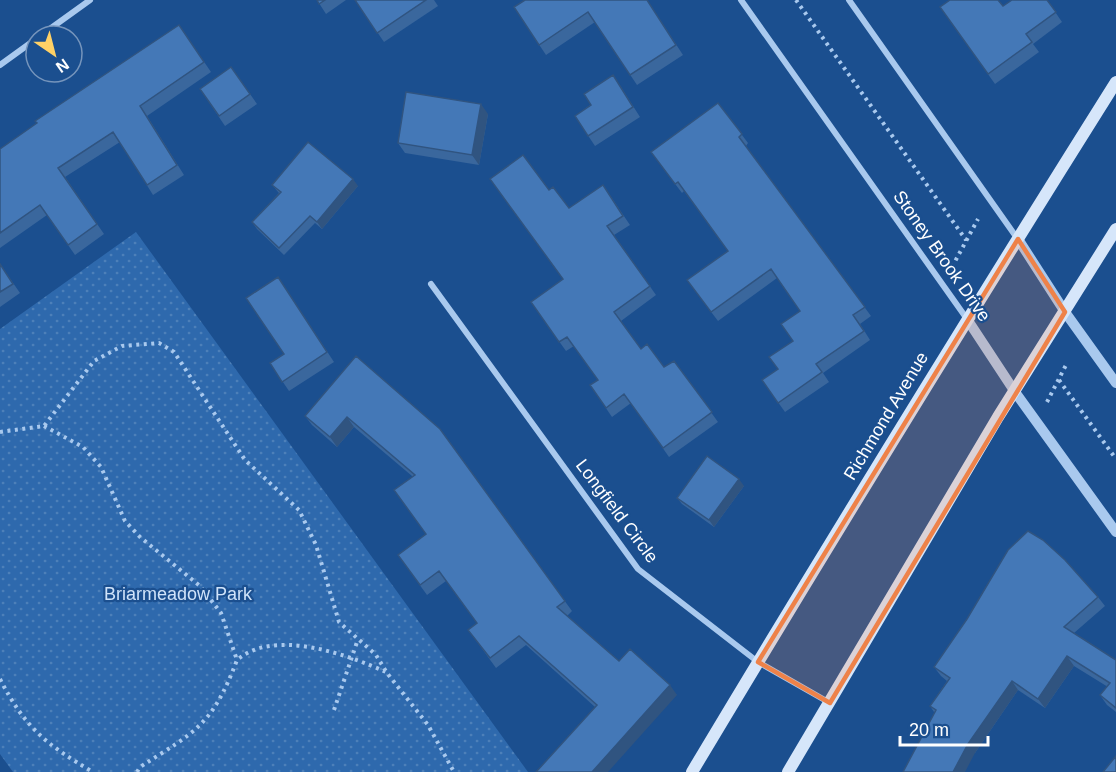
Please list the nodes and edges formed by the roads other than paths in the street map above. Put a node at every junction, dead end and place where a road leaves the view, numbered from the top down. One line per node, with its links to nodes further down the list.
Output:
1 (90, 0): 4 (street)
2 (741, 0): 12 (street, Stoney Brook Drive)
3 (849, 0): 9 (street)
4 (57, 24)
5 (24, 48): 6 (street)
6 (0, 65)
7 (1116, 82): 9 (main road, Richmond Avenue)
8 (1116, 229): 11 (main road)
9 (1018, 238): 11 (street); 12 (main road, Richmond Avenue)
10 (431, 284): 16 (street, Longfield Circle)
11 (1065, 312): 13 (street); 14 (main road)
12 (967, 319): 14 (street, Stoney Brook Drive); 16 (main road, Richmond Avenue)
13 (1116, 383)
14 (1015, 392): 15 (street, Stoney Brook Drive); 17 (main road)
15 (1116, 532)
16 (758, 662): 17 (street, Longfield Circle); 18 (main road, Richmond Avenue)
17 (830, 703): 19 (main road)
18 (692, 772)
19 (788, 772)

